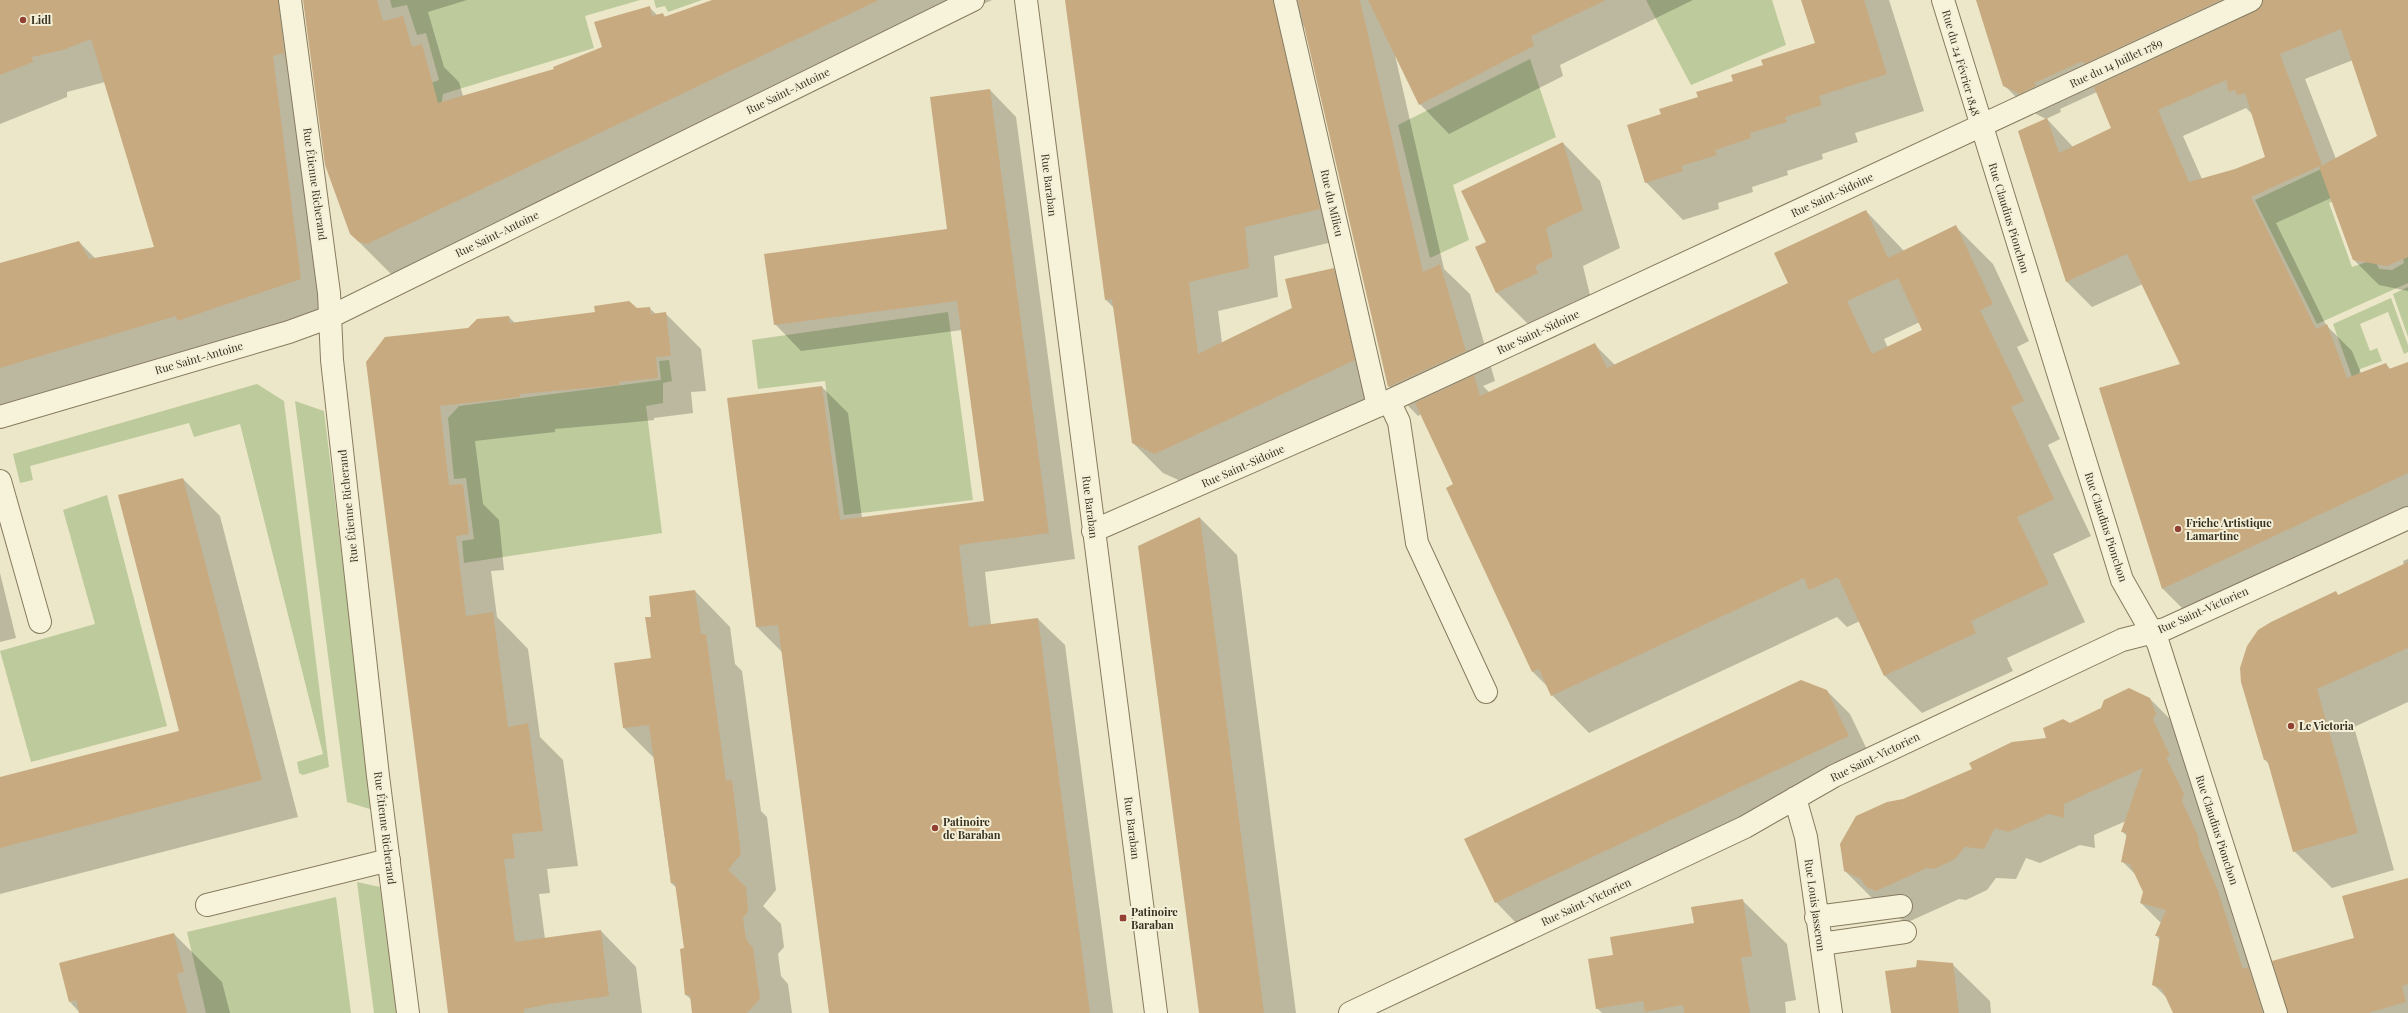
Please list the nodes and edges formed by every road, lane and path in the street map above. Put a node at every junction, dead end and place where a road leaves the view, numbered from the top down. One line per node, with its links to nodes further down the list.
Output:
1 (290, 0): 8 (street, Rue Étienne Richerand)
2 (973, 0): 8 (street, Rue Saint-Antoine)
3 (1026, 0): 13 (street, Rue Baraban)
4 (1285, 0): 9 (street, Rue du Milieu)
5 (1943, 0): 7 (street, Rue du 24 Février 1848)
6 (2251, 0): 7 (street, Rue du 14 Juillet 1789)
7 (1980, 126): 9 (street, Rue Saint-Sidoine); 15 (street, Rue Claudius Pionchon)
8 (330, 316): 10 (street, Rue Saint-Antoine); 18 (street, Rue Étienne Richerand)
9 (1384, 403): 13 (street, Rue Saint-Sidoine); 16 (street, Rue du Milieu)
10 (0, 417)
11 (0, 481): 14 (street)
12 (2408, 518): 15 (street, Rue Saint-Victorien)
13 (1093, 531): 25 (street, Rue Baraban)
14 (40, 622)
15 (2152, 632): 17 (street, Rue Saint-Victorien); 28 (street, Rue Claudius Pionchon)
16 (1486, 692)
17 (1796, 798): 21 (street, Rue Louis Jasseron); 26 (street, Rue Saint-Victorien)
18 (389, 860): 19 (street); 24 (street, Rue Étienne Richerand)
19 (207, 905)
20 (1901, 906): 21 (street)
21 (1816, 917): 23 (street, Rue Louis Jasseron)
22 (1905, 932): 23 (street)
23 (1821, 944): 27 (street, Rue Louis Jasseron)
24 (408, 1013)
25 (1156, 1013)
26 (1350, 1013)
27 (1831, 1013)
28 (2276, 1013)

